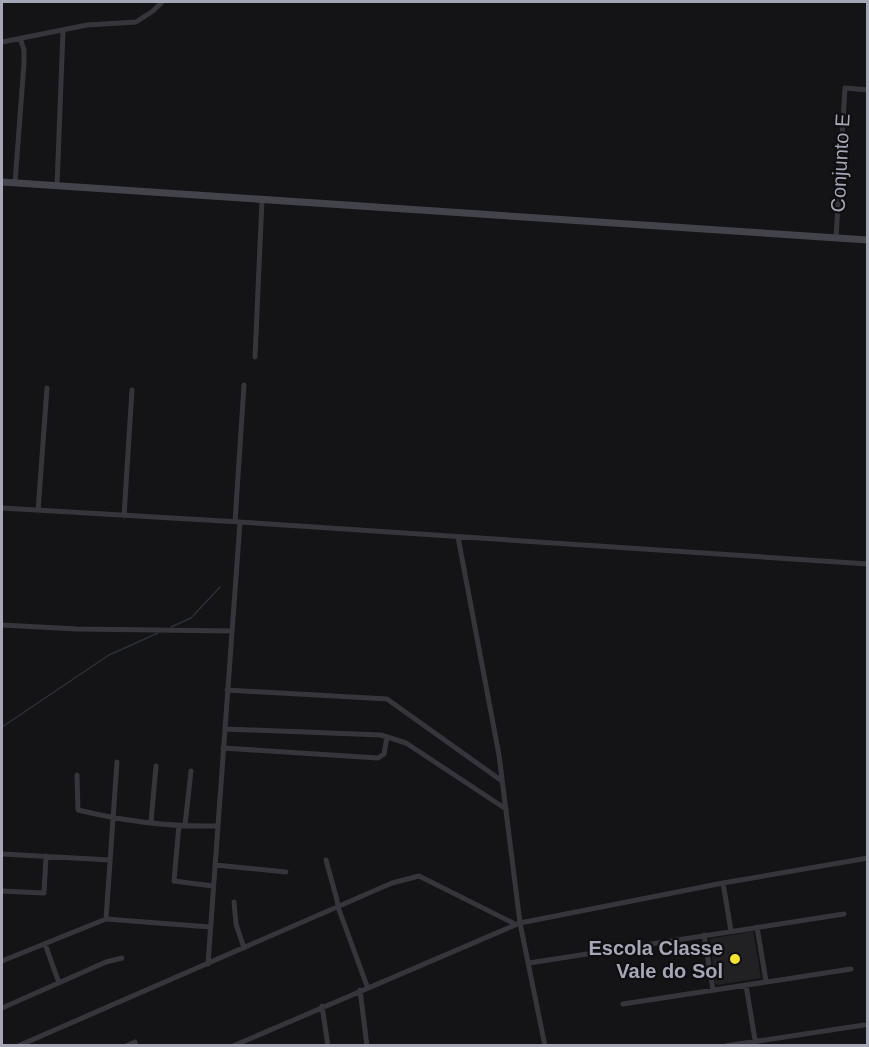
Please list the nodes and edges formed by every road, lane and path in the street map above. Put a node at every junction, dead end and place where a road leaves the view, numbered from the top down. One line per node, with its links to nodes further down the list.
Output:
1 (162, 2): 2 (street)
2 (63, 31): 3 (street); 8 (street)
3 (20, 38): 4 (street); 7 (street)
4 (2, 42)
5 (867, 90): 10 (street, Conjunto E)
6 (2, 182): 7 (street)
7 (15, 183): 8 (street)
8 (57, 186): 9 (street)
9 (262, 200): 10 (street); 12 (street)
10 (836, 238): 11 (street)
11 (867, 240)
12 (255, 357)
13 (244, 385): 19 (street)
14 (47, 388): 17 (street)
15 (132, 390): 18 (street)
16 (2, 508): 17 (street)
17 (38, 512): 18 (street)
18 (124, 516): 19 (street)
19 (237, 522): 20 (street); 23 (street)
20 (458, 537): 21 (street); 32 (street)
21 (867, 564)
22 (2, 625): 23 (street)
23 (232, 631): 24 (street)
24 (227, 690): 25 (street); 32 (street)
25 (225, 729): 26 (street); 27 (street)
26 (387, 737): 27 (street); 33 (street)
27 (223, 748): 37 (street)
28 (117, 762): 34 (street)
29 (156, 766): 35 (street)
30 (191, 771): 36 (street)
31 (76, 775): 34 (street)
32 (503, 782): 33 (street)
33 (506, 810): 52 (street)
34 (113, 819): 35 (street); 41 (street)
35 (151, 822): 36 (street)
36 (182, 825): 37 (street); 46 (street)
37 (218, 826): 43 (street)
38 (2, 854): 39 (street)
39 (46, 856): 41 (street); 47 (street)
40 (867, 858): 45 (street)
41 (110, 860): 51 (street)
42 (326, 860): 49 (street)
43 (215, 866): 44 (street); 46 (street)
44 (286, 872)
45 (723, 883): 52 (street); 55 (street)
46 (213, 886): 53 (street)
47 (2, 891)
48 (234, 902): 58 (street)
49 (338, 907): 52 (street); 58 (street); 67 (street)
50 (844, 914): 54 (street)
51 (106, 919): 53 (street); 57 (street)
52 (518, 923): 61 (street); 67 (street)
53 (210, 927): 62 (street)
54 (757, 927): 55 (street); 64 (street)
55 (730, 931): 56 (street)
56 (704, 935): 61 (street); 69 (street)
57 (45, 944): 60 (street); 65 (street)
58 (244, 948): 62 (street)
59 (122, 958): 65 (street)
60 (2, 961)
61 (529, 963): 81 (street)
62 (208, 964): 75 (street)
63 (851, 969): 64 (street)
64 (766, 981): 66 (street)
65 (59, 983): 72 (street)
66 (746, 985): 69 (street); 74 (street)
67 (367, 986): 68 (street)
68 (360, 990): 71 (street); 80 (street)
69 (713, 990): 70 (street)
70 (623, 1004)
71 (322, 1006): 78 (street); 79 (street)
72 (2, 1008)
73 (864, 1025): 74 (street)
74 (755, 1043): 82 (street)
75 (18, 1046)
76 (126, 1046): 77 (street)
77 (136, 1046)
78 (232, 1046)
79 (328, 1046)
80 (367, 1046)
81 (545, 1046)
82 (725, 1046)

